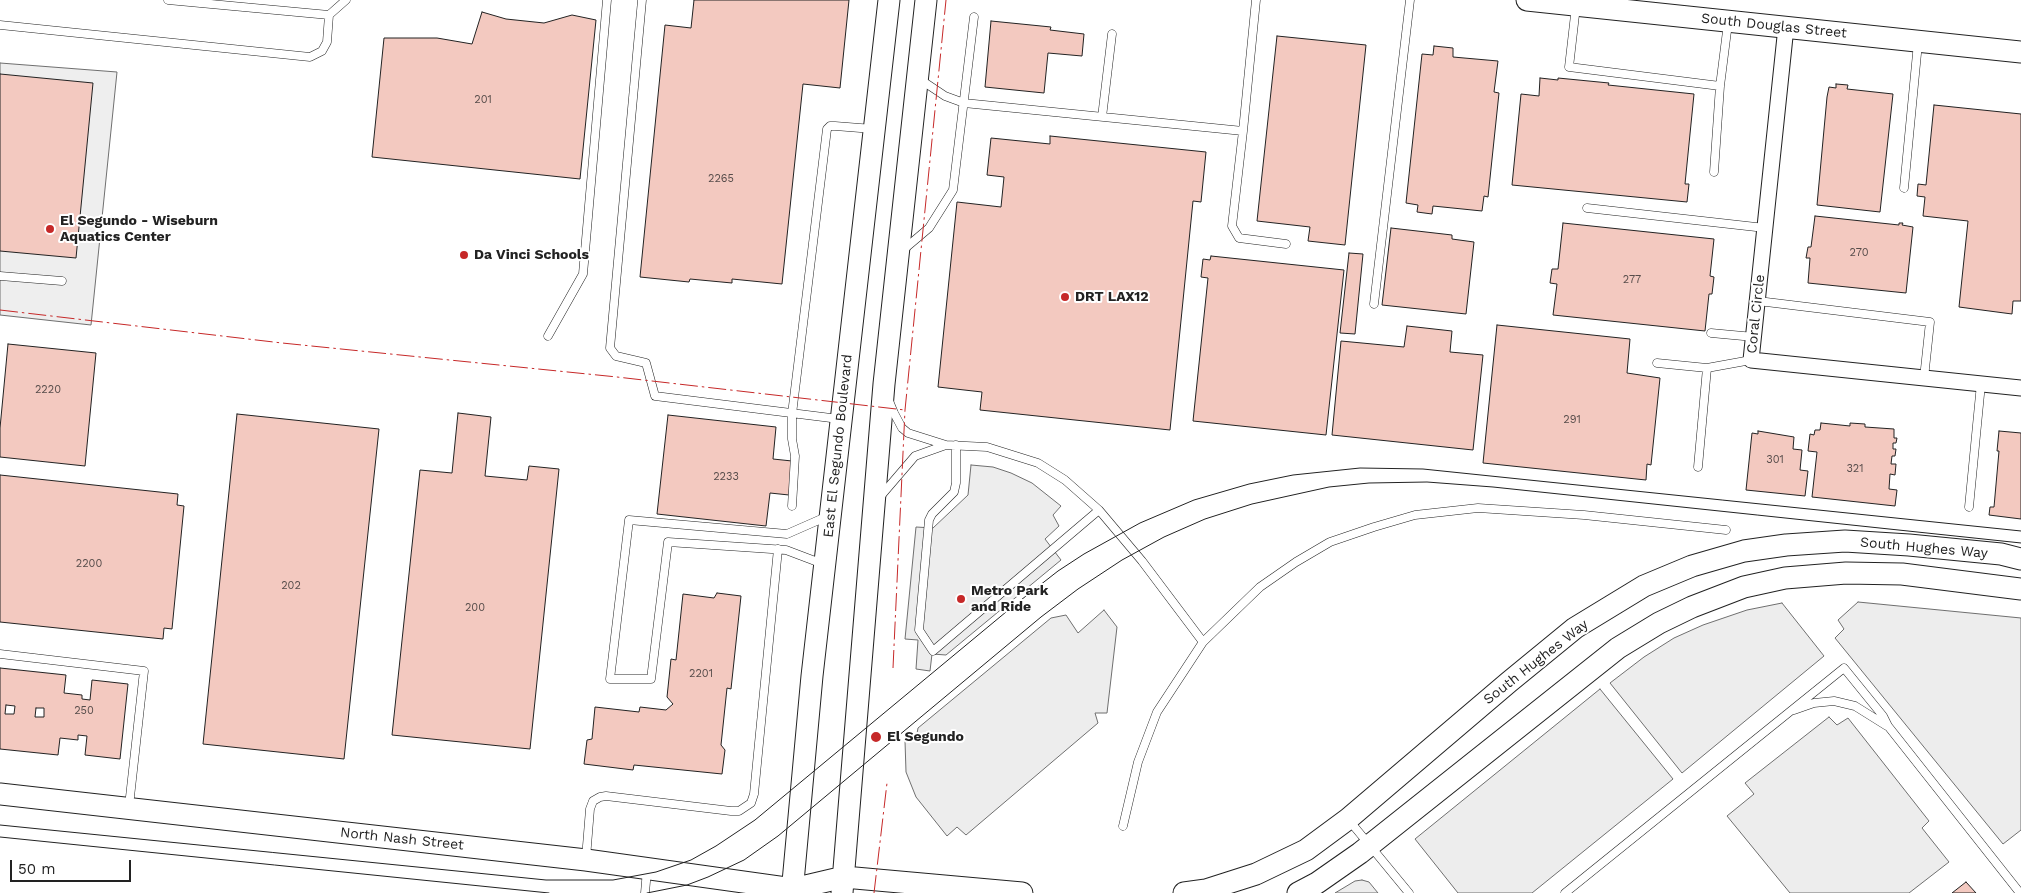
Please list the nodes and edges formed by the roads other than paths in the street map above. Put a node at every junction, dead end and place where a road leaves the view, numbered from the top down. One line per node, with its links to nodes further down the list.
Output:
1 (168, 0): 11 (lane)
2 (346, 0): 11 (lane)
3 (607, 0): 36 (lane)
4 (642, 0): 45 (lane)
5 (889, 0): 23 (street, East El Segundo Boulevard)
6 (926, 0): 19 (street)
7 (1256, 0): 24 (lane)
8 (1410, 0): 34 (lane)
9 (1527, 0): 10 (street, South Douglas Street)
10 (1576, 5): 13 (street, South Douglas Street); 20 (lane)
11 (329, 15): 14 (lane)
12 (974, 17): 21 (lane)
13 (1728, 21): 15 (street, South Douglas Street); 20 (lane)
14 (0, 26)
15 (1786, 27): 17 (street, South Douglas Street); 28 (street, Coral Circle)
16 (1112, 34): 22 (lane)
17 (1918, 41): 18 (street, South Douglas Street); 26 (lane)
18 (2021, 52)
19 (917, 77): 21 (lane); 30 (street)
20 (1720, 86): 25 (lane)
21 (964, 103): 22 (lane); 30 (lane)
22 (1102, 117): 24 (lane)
23 (875, 130): 45 (lane); 46 (street, East El Segundo Boulevard)
24 (1243, 132): 29 (lane)
25 (1714, 172)
26 (1904, 188)
27 (1587, 208): 28 (lane)
28 (1765, 228): 33 (street, Coral Circle)
29 (1286, 244)
30 (898, 254): 42 (street)
31 (0, 276): 32 (lane)
32 (62, 281)
33 (1758, 302): 37 (street, Coral Circle); 41 (lane)
34 (1374, 304)
35 (1710, 333): 37 (lane)
36 (548, 336)
37 (1754, 337): 38 (street, Coral Circle)
38 (1751, 360): 40 (lane); 41 (street, Coral Circle)
39 (1657, 363): 40 (lane)
40 (1707, 368): 49 (lane)
41 (1924, 378): 43 (street, Coral Circle)
42 (884, 384): 47 (lane); 50 (street)
43 (1981, 384): 44 (street, Coral Circle); 52 (lane)
44 (2021, 388)
45 (792, 414): 46 (lane); 51 (lane)
46 (840, 419): 54 (street, East El Segundo Boulevard)
47 (946, 445): 48 (lane); 50 (lane)
48 (956, 445): 53 (lane); 53 (lane)
49 (1698, 468)
50 (875, 504): 71 (street)
51 (792, 506)
52 (1969, 507)
53 (1099, 510): 60 (lane)
54 (830, 515): 56 (lane); 58 (street, East El Segundo Boulevard)
55 (1726, 530): 60 (lane)
56 (778, 549): 58 (lane); 69 (lane)
57 (2021, 558): 66 (street, South Hughes Way)
58 (825, 564): 72 (street, East El Segundo Boulevard)
59 (2021, 589): 68 (street, South Hughes Way)
60 (1203, 642): 67 (lane)
61 (0, 654): 65 (lane)
62 (1781, 717): 63 (lane); 63 (lane); 78 (lane)
63 (1888, 726): 79 (lane)
64 (0, 794): 65 (street, North Nash Street)
65 (129, 808): 69 (street, North Nash Street)
66 (1348, 819): 68 (lane); 75 (street, South Hughes Way)
67 (1123, 826)
68 (1370, 845): 76 (street, South Hughes Way); 77 (lane)
69 (586, 860): 70 (street, North Nash Street)
70 (648, 868): 72 (street, North Nash Street); 73 (lane)
71 (843, 885): 72 (street); 74 (street)
72 (796, 891)
73 (645, 893)
74 (1022, 893)
75 (1184, 893)
76 (1298, 893)
77 (1409, 893)
78 (1565, 893)
79 (2020, 893)

